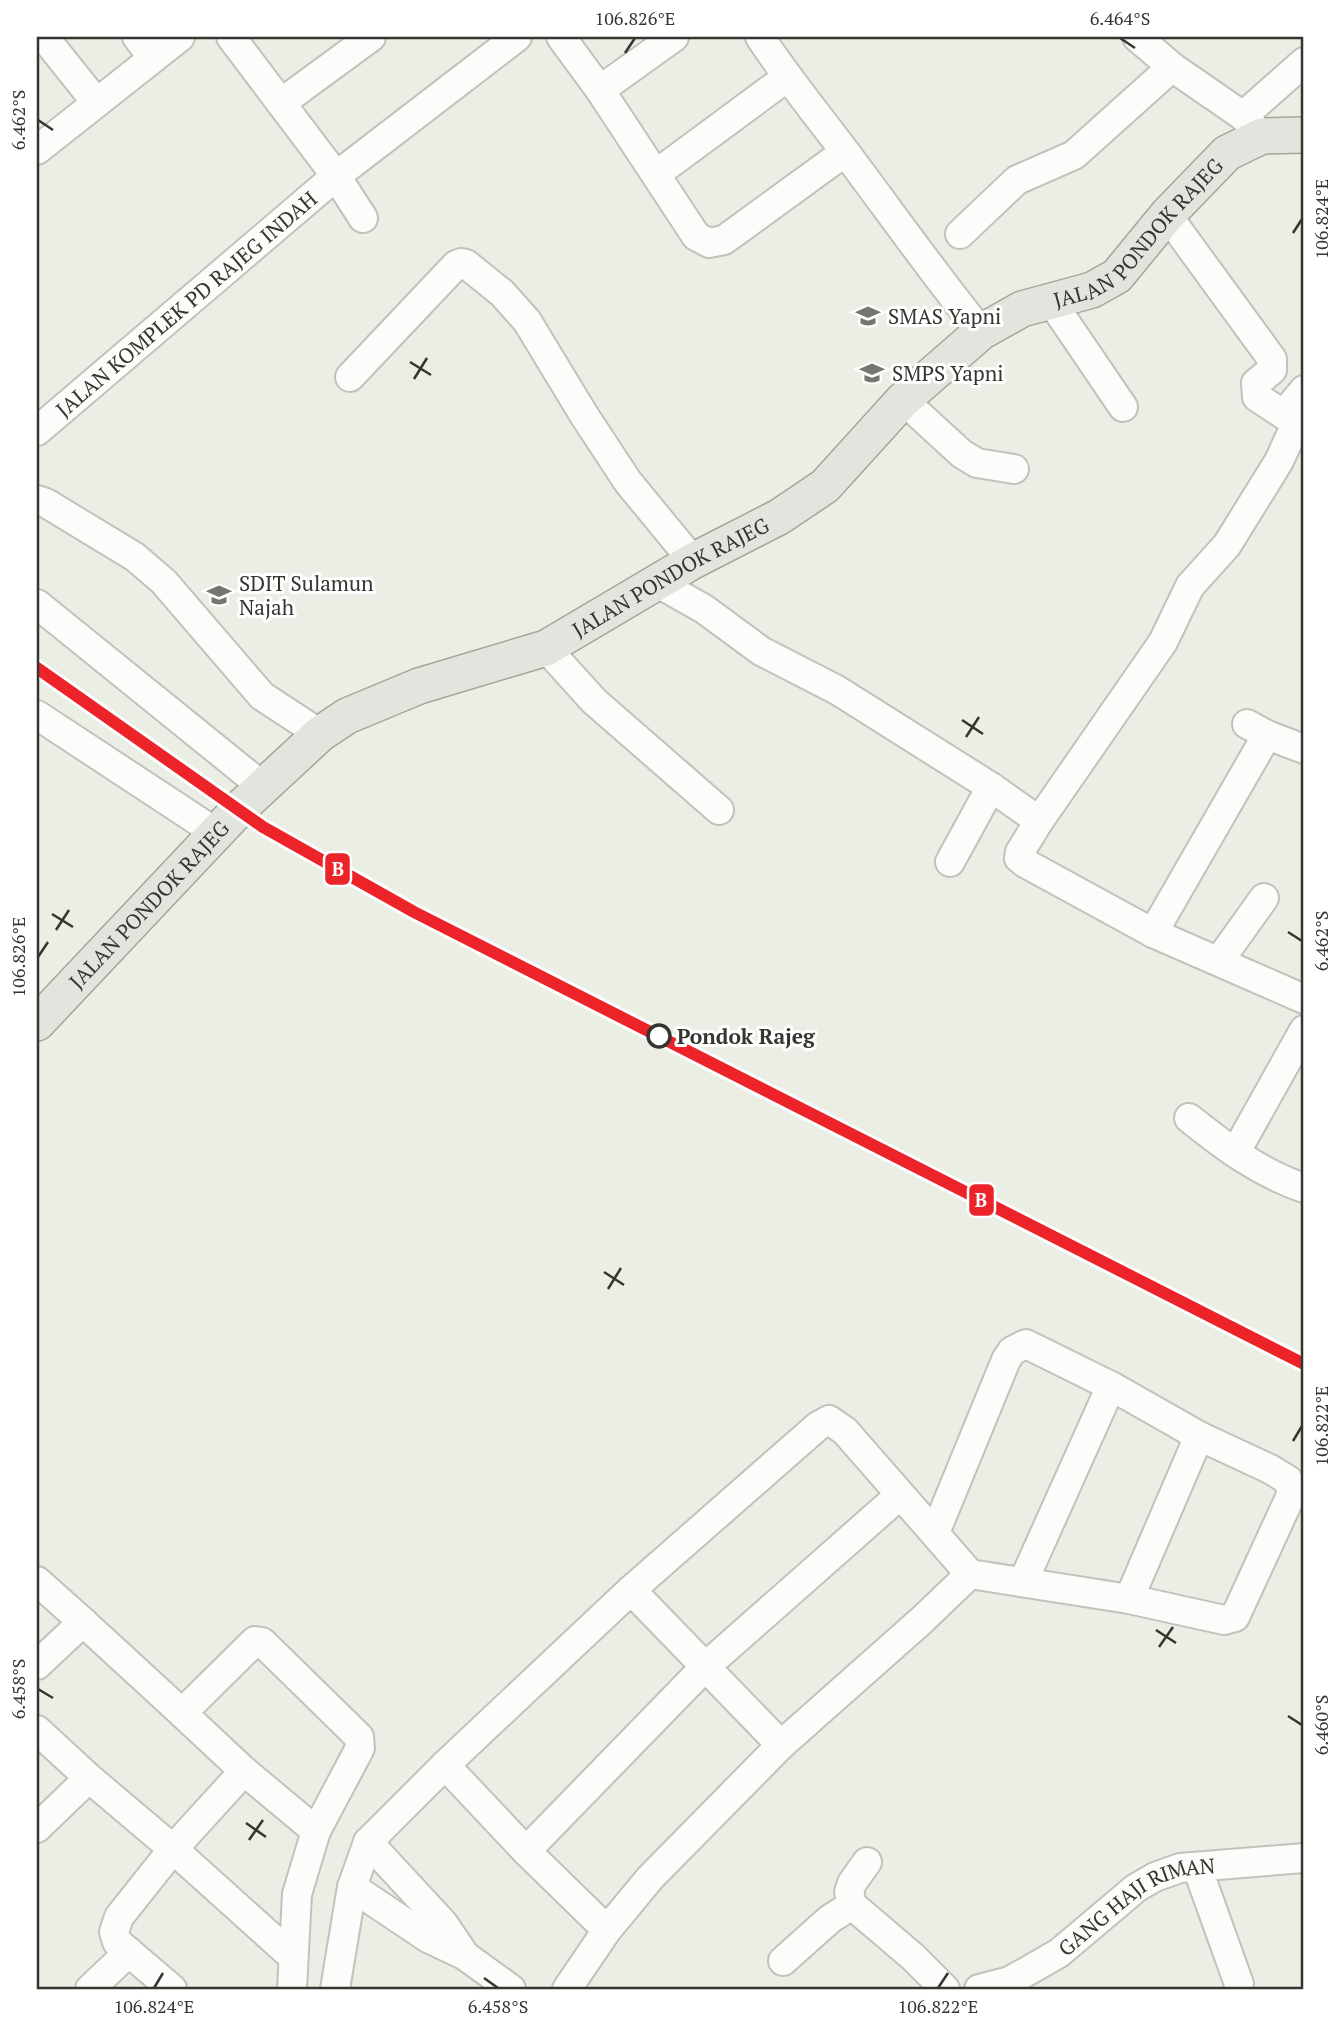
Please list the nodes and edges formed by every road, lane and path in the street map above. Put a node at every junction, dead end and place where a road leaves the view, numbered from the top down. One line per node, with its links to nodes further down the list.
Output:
1 (44, 37): 15 (street)
2 (180, 37): 10 (street)
3 (371, 37): 16 (street)
4 (517, 37): 22 (street, JALAN KOMPLEK PD RAJEG INDAH)
5 (561, 37): 14 (street)
6 (674, 37): 14 (street)
7 (760, 37): 13 (street)
8 (1137, 37): 12 (street)
9 (239, 40): 16 (street, JALAN KOMPLEK PD RAJEG INDAH)
10 (145, 47): 15 (street)
11 (1304, 62): 17 (street)
12 (1172, 67): 17 (street); 25 (street)
13 (786, 78): 20 (street); 21 (street)
14 (600, 90): 21 (street)
15 (96, 102): 19 (street)
16 (281, 103): 22 (street, JALAN KOMPLEK PD RAJEG INDAH)
17 (1253, 126): 18 (main road, JALAN PONDOK RAJEG); 23 (main road, JALAN PONDOK RAJEG)
18 (1304, 135)
19 (37, 148)
20 (845, 152): 21 (street); 27 (street)
21 (656, 174)
22 (336, 176): 24 (street); 33 (street, JALAN KOMPLEK PD RAJEG INDAH)
23 (1167, 215): 26 (main road, JALAN PONDOK RAJEG); 32 (street)
24 (363, 218)
25 (960, 234)
26 (1051, 301): 27 (main road, JALAN PONDOK RAJEG); 31 (street)
27 (981, 332): 30 (main road, JALAN PONDOK RAJEG)
28 (350, 377): 36 (street)
29 (1304, 390): 32 (street)
30 (903, 400): 34 (street); 36 (main road, JALAN PONDOK RAJEG)
31 (1123, 407)
32 (1295, 422): 46 (street)
33 (37, 431)
34 (1014, 469)
35 (37, 500): 41 (street)
36 (693, 561): 37 (main road, JALAN PONDOK RAJEG)
37 (658, 583): 39 (main road, JALAN PONDOK RAJEG); 44 (street)
38 (37, 604): 43 (street)
39 (547, 648): 41 (main road, JALAN PONDOK RAJEG); 45 (street)
40 (37, 715): 47 (street)
41 (320, 734): 43 (main road, JALAN PONDOK RAJEG)
42 (1304, 749): 50 (street)
43 (262, 786): 47 (main road, JALAN PONDOK RAJEG)
44 (991, 787): 46 (street); 48 (street)
45 (719, 810)
46 (1039, 821): 50 (street)
47 (218, 834): 53 (main road, JALAN PONDOK RAJEG)
48 (950, 862)
49 (1264, 898): 51 (street)
50 (1153, 933): 51 (street)
51 (1219, 961): 52 (street)
52 (1304, 999)
53 (37, 1023)
54 (1304, 1030): 56 (street)
55 (1189, 1118): 57 (street)
56 (1243, 1139)
57 (1304, 1188)
58 (1111, 1386): 59 (street); 61 (street); 64 (street)
59 (1199, 1436): 66 (street); 66 (street)
60 (900, 1495): 61 (street); 65 (street); 69 (street)
61 (936, 1533): 62 (street)
62 (970, 1574): 64 (street); 72 (street)
63 (37, 1581): 67 (street)
64 (1023, 1582): 66 (street)
65 (631, 1590): 69 (street); 73 (street)
66 (1129, 1599)
67 (83, 1622): 68 (street); 70 (street)
68 (37, 1665)
69 (705, 1667): 72 (street); 80 (street)
70 (182, 1713): 74 (street); 77 (street)
71 (37, 1730): 75 (street)
72 (781, 1745): 86 (street)
73 (445, 1765): 78 (street); 80 (street)
74 (244, 1771): 77 (street); 79 (street)
75 (89, 1778): 76 (street); 79 (street)
76 (37, 1828)
77 (316, 1831): 89 (street)
78 (368, 1842): 84 (street); 88 (street)
79 (173, 1849): 87 (street); 89 (street)
80 (526, 1851): 86 (street)
81 (1304, 1858): 83 (street, GANG HAJI RIMAN)
82 (867, 1862): 85 (street)
83 (1197, 1867): 91 (street); 99 (street, GANG HAJI RIMAN)
84 (352, 1887): 88 (street); 95 (street)
85 (852, 1905): 90 (street); 98 (street)
86 (607, 1930): 97 (street)
87 (129, 1952): 92 (street); 93 (street)
88 (464, 1955): 96 (street)
89 (293, 1957): 94 (street)
90 (783, 1961)
91 (1239, 1984)
92 (90, 1989)
93 (172, 1989)
94 (292, 1989)
95 (335, 1989)
96 (511, 1989)
97 (567, 1989)
98 (945, 1989)
99 (979, 1989)

